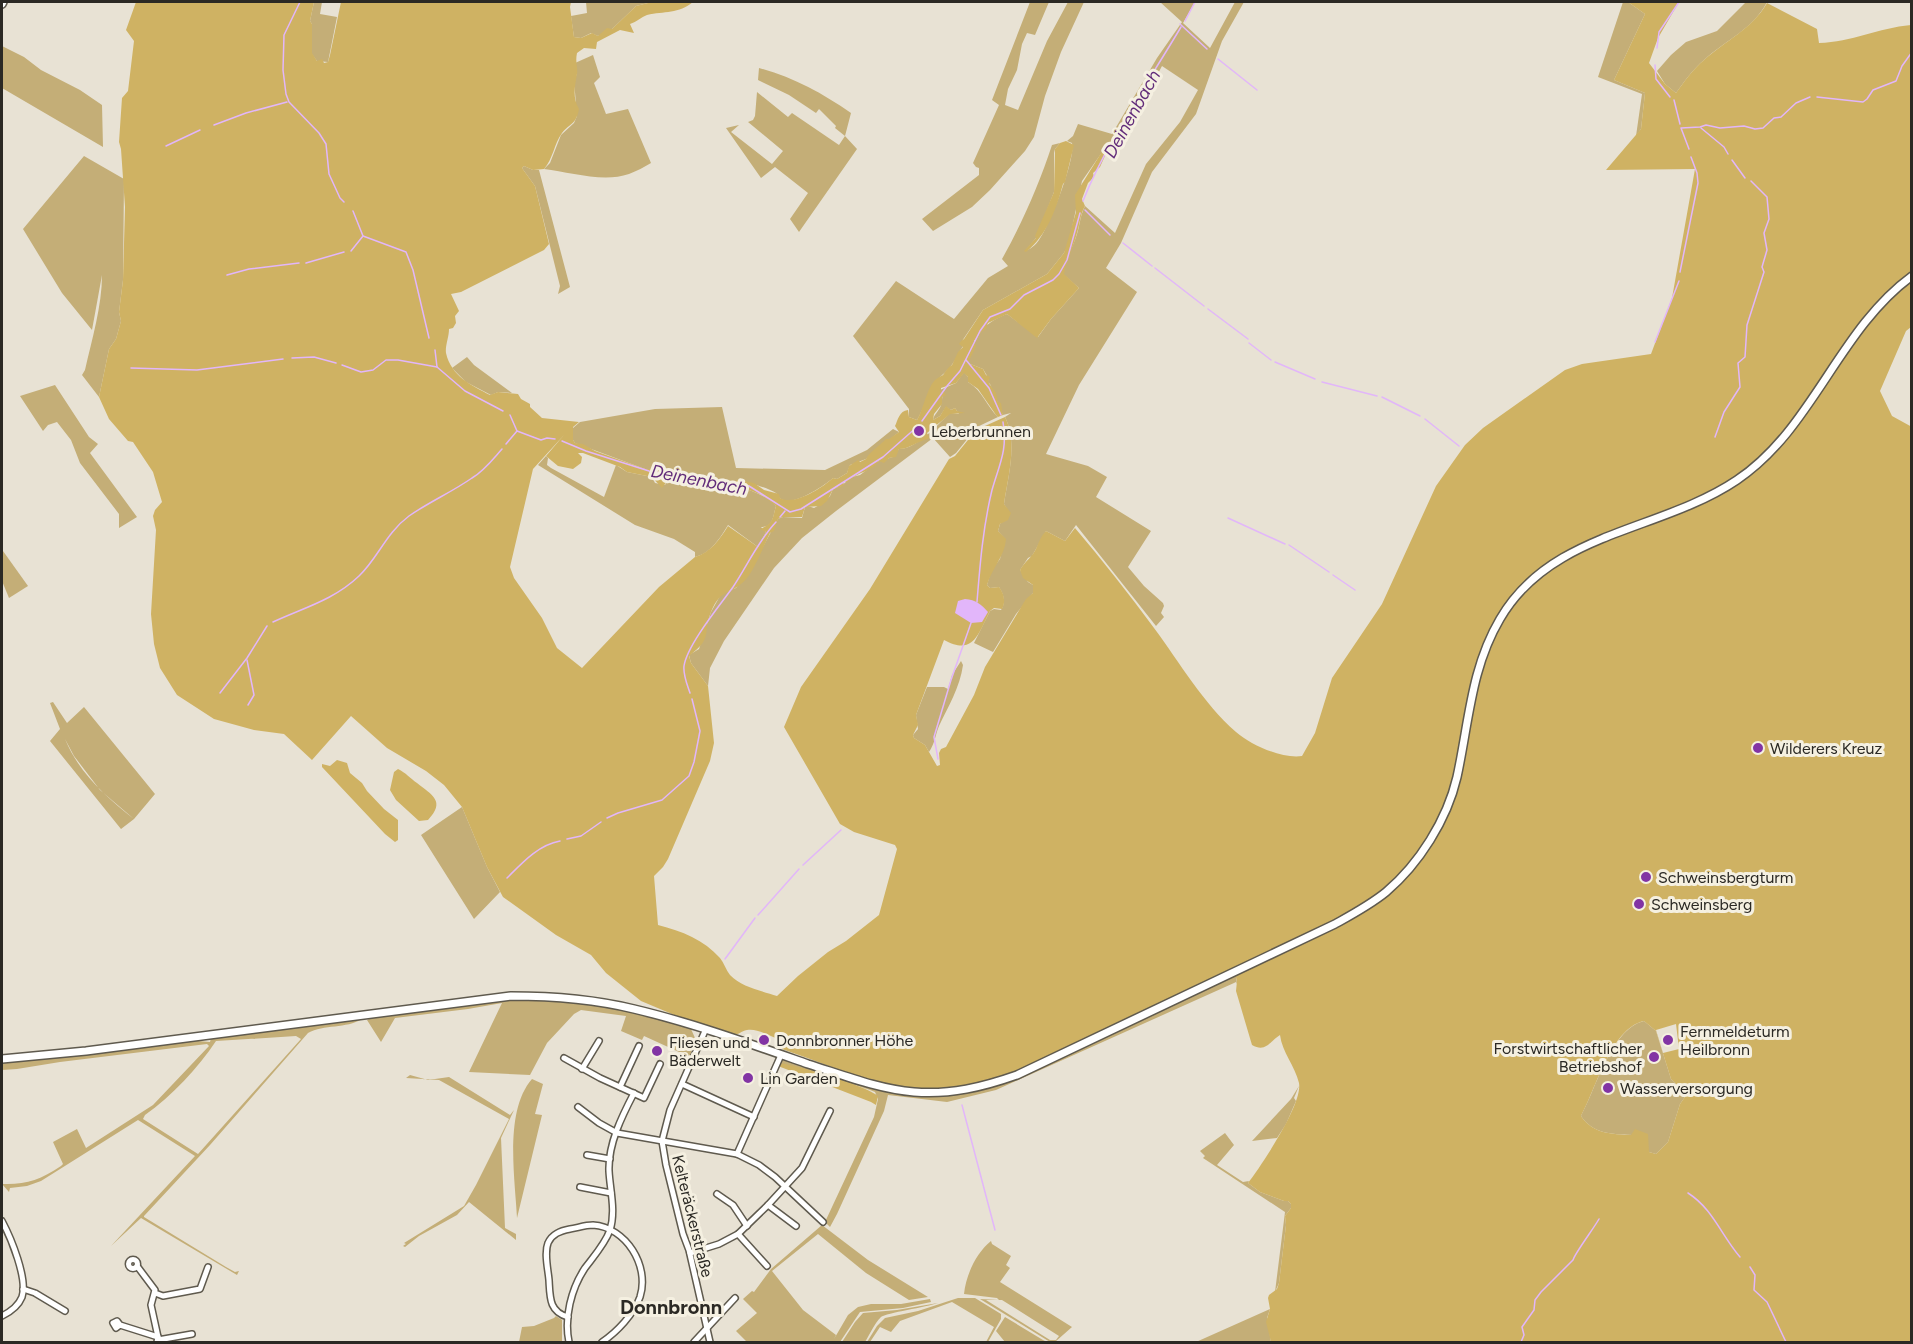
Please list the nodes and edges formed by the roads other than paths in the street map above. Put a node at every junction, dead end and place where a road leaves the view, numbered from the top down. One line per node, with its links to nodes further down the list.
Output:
1 (1911, 276): 5 (main road)
2 (705, 1030): 5 (main road); 7 (main road); 10 (street, Kelteräckerstraße)
3 (599, 1041): 9 (street)
4 (639, 1046): 11 (street)
5 (781, 1055): 15 (street)
6 (564, 1058): 9 (street)
7 (2, 1059)
8 (660, 1064): 12 (street)
9 (582, 1069): 11 (street)
10 (682, 1084): 15 (street); 17 (street, Kelteräckerstraße)
11 (620, 1086): 12 (street)
12 (634, 1093): 16 (street)
13 (578, 1107): 16 (street)
14 (830, 1111): 21 (street)
15 (754, 1117): 18 (street)
16 (617, 1133): 17 (street); 20 (street)
17 (662, 1141): 18 (street); 32 (street, Kelteräckerstraße)
18 (737, 1154): 21 (street)
19 (587, 1155): 20 (street)
20 (610, 1158): 23 (street)
21 (786, 1186): 25 (street); 27 (street)
22 (580, 1188): 23 (street)
23 (611, 1193): 30 (street)
24 (717, 1194): 29 (street)
25 (768, 1205): 28 (street); 29 (street)
26 (2, 1221): 36 (street)
27 (823, 1222)
28 (796, 1226)
29 (747, 1227): 31 (street)
30 (610, 1231): 41 (street); 41 (street); 47 (street)
31 (738, 1234): 32 (street); 34 (street)
32 (690, 1253): 43 (street, Kelteräckerstraße)
33 (137, 1266): 37 (street)
34 (767, 1266)
35 (208, 1267): 37 (street)
36 (23, 1289): 39 (street); 40 (street)
37 (155, 1293): 45 (street)
38 (735, 1298): 43 (street)
39 (65, 1311)
40 (2, 1316)
41 (568, 1317): 46 (street)
42 (120, 1325): 45 (street)
43 (707, 1330): 48 (street); 49 (street, Kelteräckerstraße)
44 (192, 1334): 45 (street)
45 (158, 1340)
46 (569, 1342)
47 (602, 1342)
48 (694, 1342)
49 (710, 1342)

